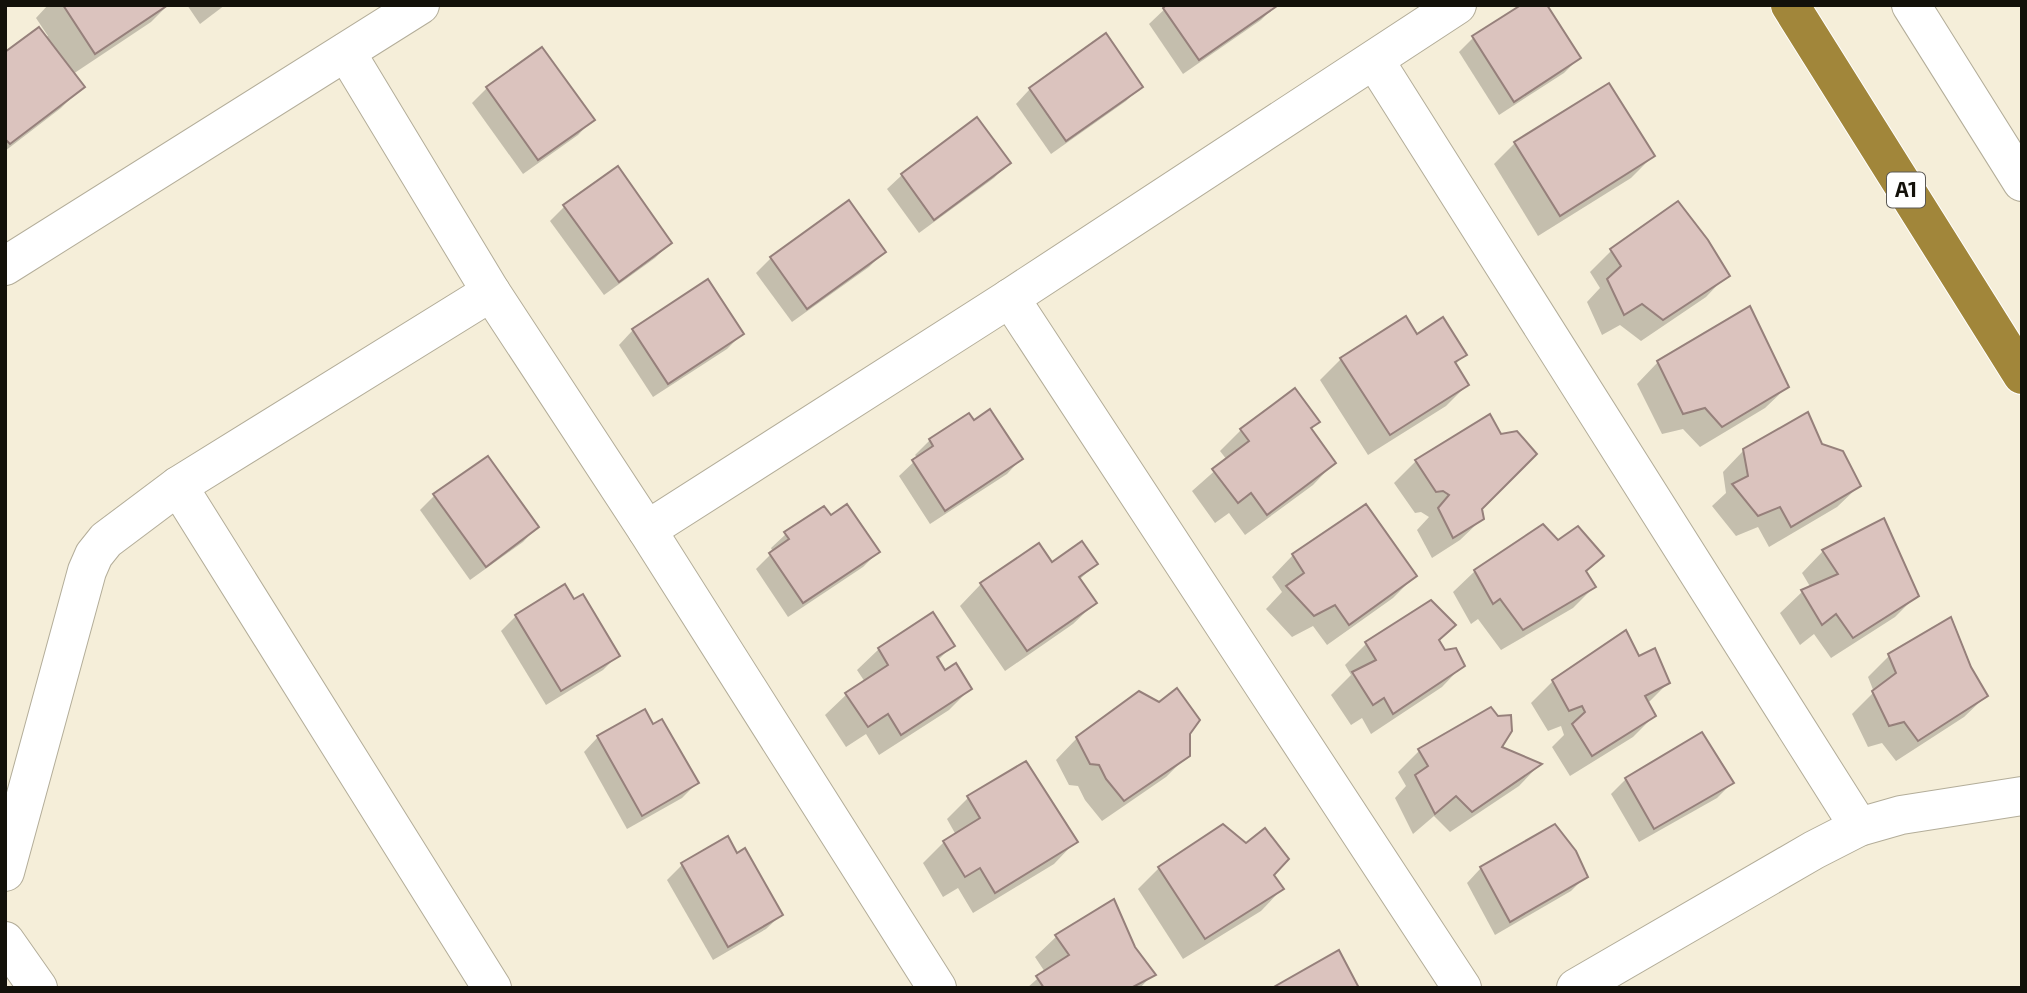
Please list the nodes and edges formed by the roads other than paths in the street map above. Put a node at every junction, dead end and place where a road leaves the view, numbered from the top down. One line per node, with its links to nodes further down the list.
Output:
1 (420, 5): 5 (street)
2 (1457, 5): 6 (street)
3 (1790, 5): 11 (highway, A1)
4 (1911, 5): 7 (street)
5 (346, 52): 8 (street); 9 (street)
6 (1375, 61): 10 (street); 16 (street)
7 (2022, 182)
8 (5, 266)
9 (491, 292): 12 (street); 13 (street)
10 (1010, 298): 13 (street); 22 (street)
11 (2022, 375)
12 (178, 486): 17 (street); 20 (street)
13 (648, 530): 21 (street)
14 (2022, 769): 15 (street)
15 (2007, 798): 16 (street)
16 (1859, 827): 23 (street)
17 (5, 872)
18 (5, 941): 19 (street)
19 (38, 988)
20 (492, 988)
21 (937, 988)
22 (1462, 988)
23 (1576, 988)

